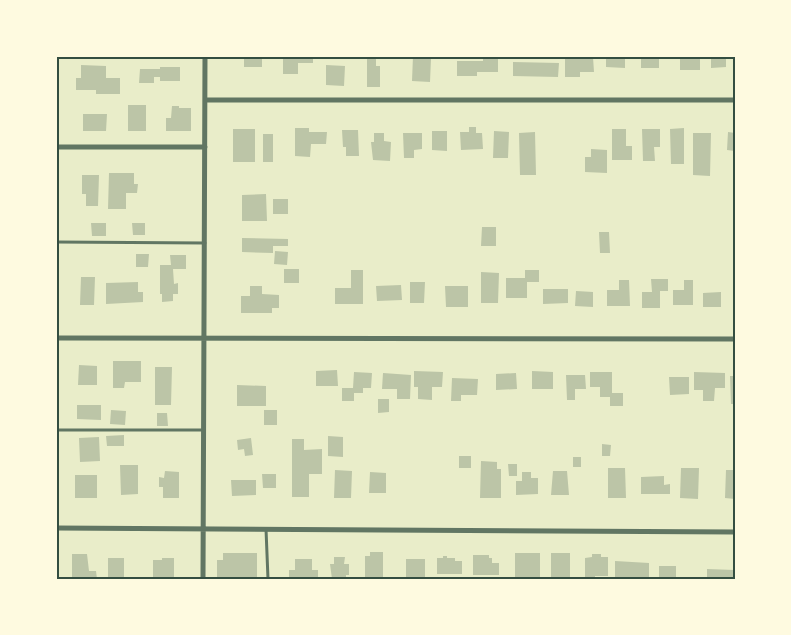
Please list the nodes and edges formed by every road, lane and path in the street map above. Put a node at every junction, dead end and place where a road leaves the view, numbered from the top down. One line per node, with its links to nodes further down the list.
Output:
1 (56, 56): 2 (lane)
2 (76, 56)
3 (106, 56): 4 (lane)
4 (166, 56)
5 (205, 56): 6 (street)
6 (205, 100): 7 (street); 9 (street)
7 (735, 100)
8 (56, 147): 9 (street)
9 (205, 147): 11 (street)
10 (56, 242): 11 (lane)
11 (204, 243): 13 (street)
12 (56, 338): 13 (street)
13 (204, 338): 14 (street); 16 (street)
14 (735, 339)
15 (56, 430): 16 (lane)
16 (204, 430): 18 (street)
17 (56, 528): 18 (street)
18 (203, 528): 19 (street); 21 (street)
19 (266, 528): 20 (street); 22 (lane)
20 (735, 532)
21 (203, 579)
22 (268, 579)

